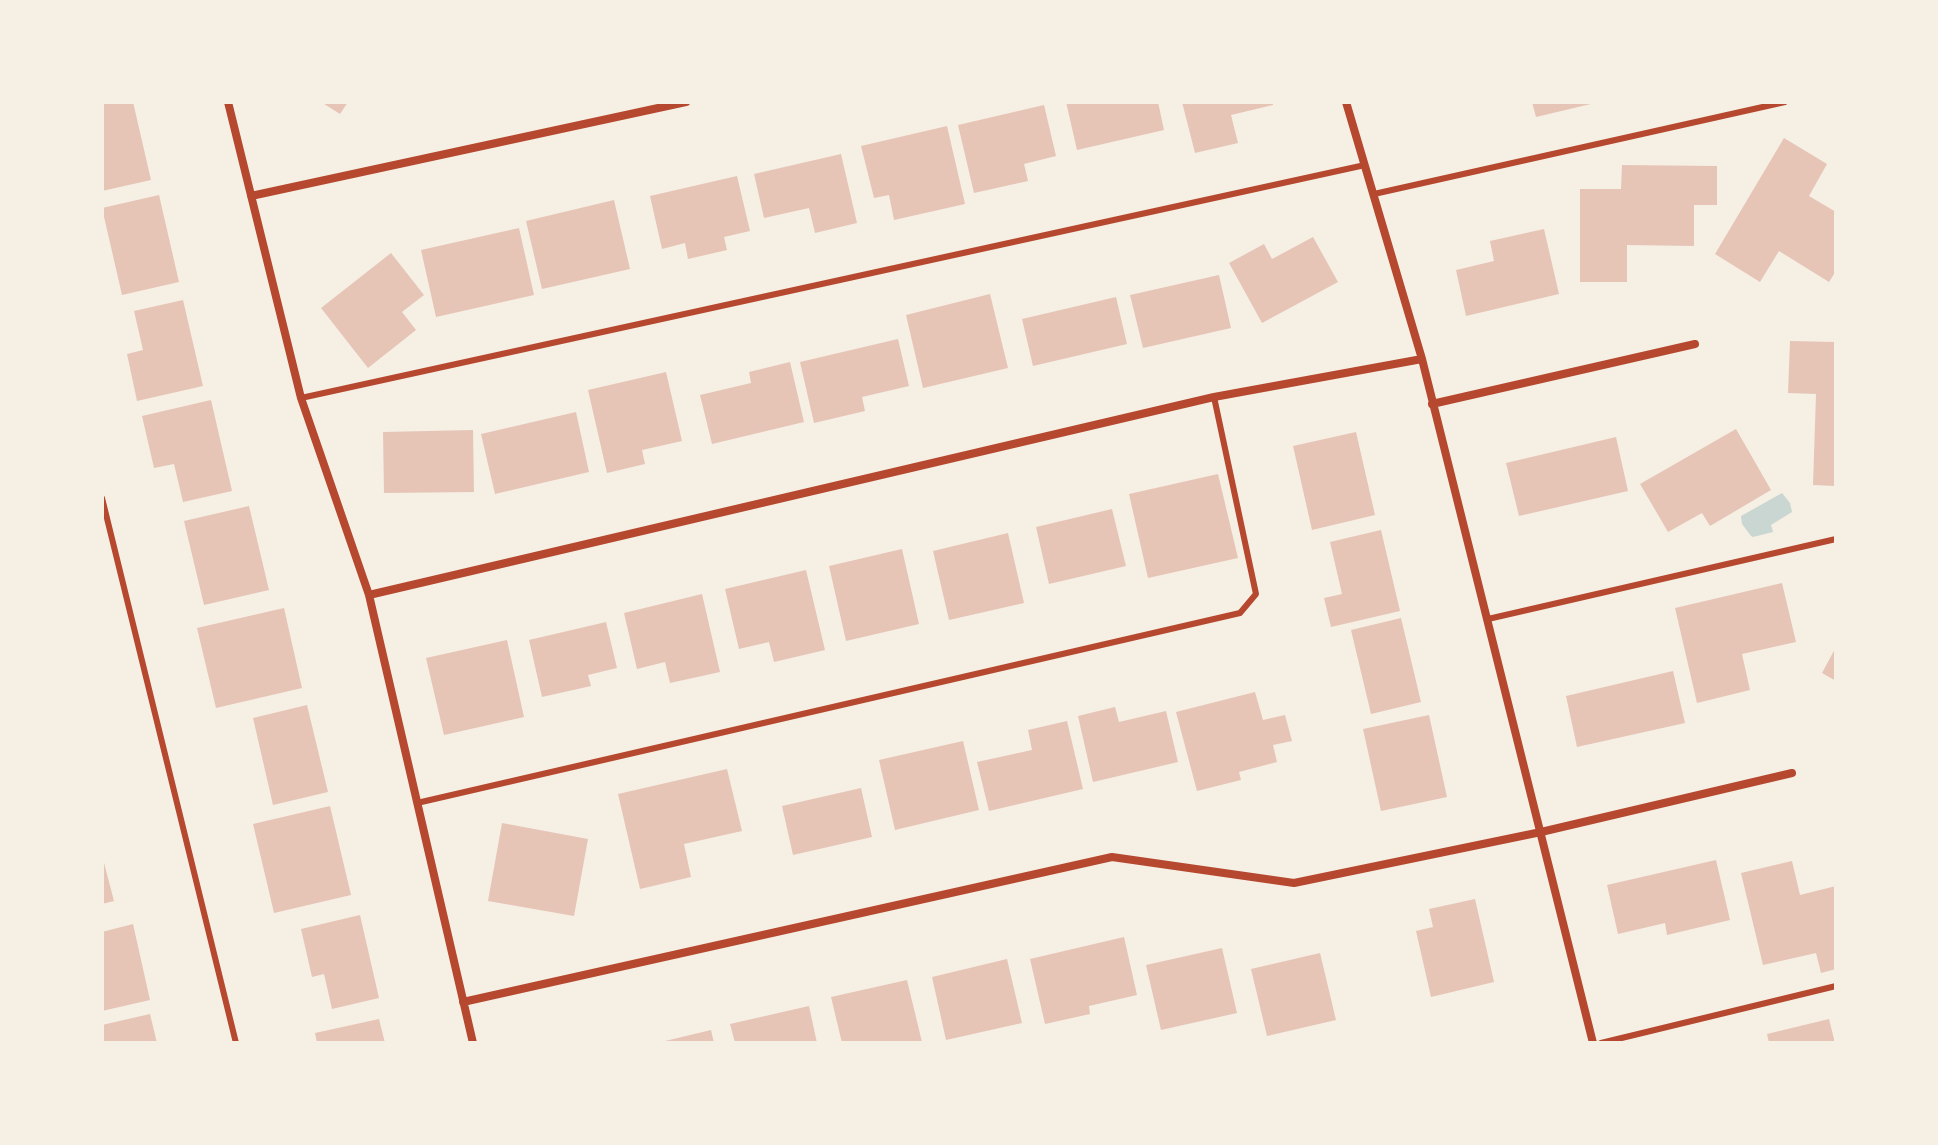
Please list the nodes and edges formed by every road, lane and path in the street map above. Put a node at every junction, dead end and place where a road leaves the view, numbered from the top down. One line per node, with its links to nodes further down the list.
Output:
1 (228, 102): 7 (street)
2 (686, 102): 7 (street)
3 (1346, 102): 5 (street)
4 (1785, 102): 6 (lane)
5 (1365, 165): 6 (street); 11 (lane)
6 (1374, 194): 9 (street)
7 (251, 196): 11 (street)
8 (1695, 344): 12 (street)
9 (1422, 359): 10 (street); 12 (street)
10 (1214, 397): 15 (street); 18 (lane)
11 (301, 398): 15 (street)
12 (1432, 404): 16 (street)
13 (102, 498): 22 (lane)
14 (1836, 539): 16 (lane)
15 (369, 595): 18 (street)
16 (1488, 619): 19 (street)
17 (1792, 773): 19 (street)
18 (417, 803): 21 (street)
19 (1541, 832): 21 (street); 24 (street)
20 (1836, 986): 25 (lane)
21 (463, 1002): 23 (street)
22 (236, 1043)
23 (473, 1043)
24 (1593, 1043)
25 (1601, 1043)

